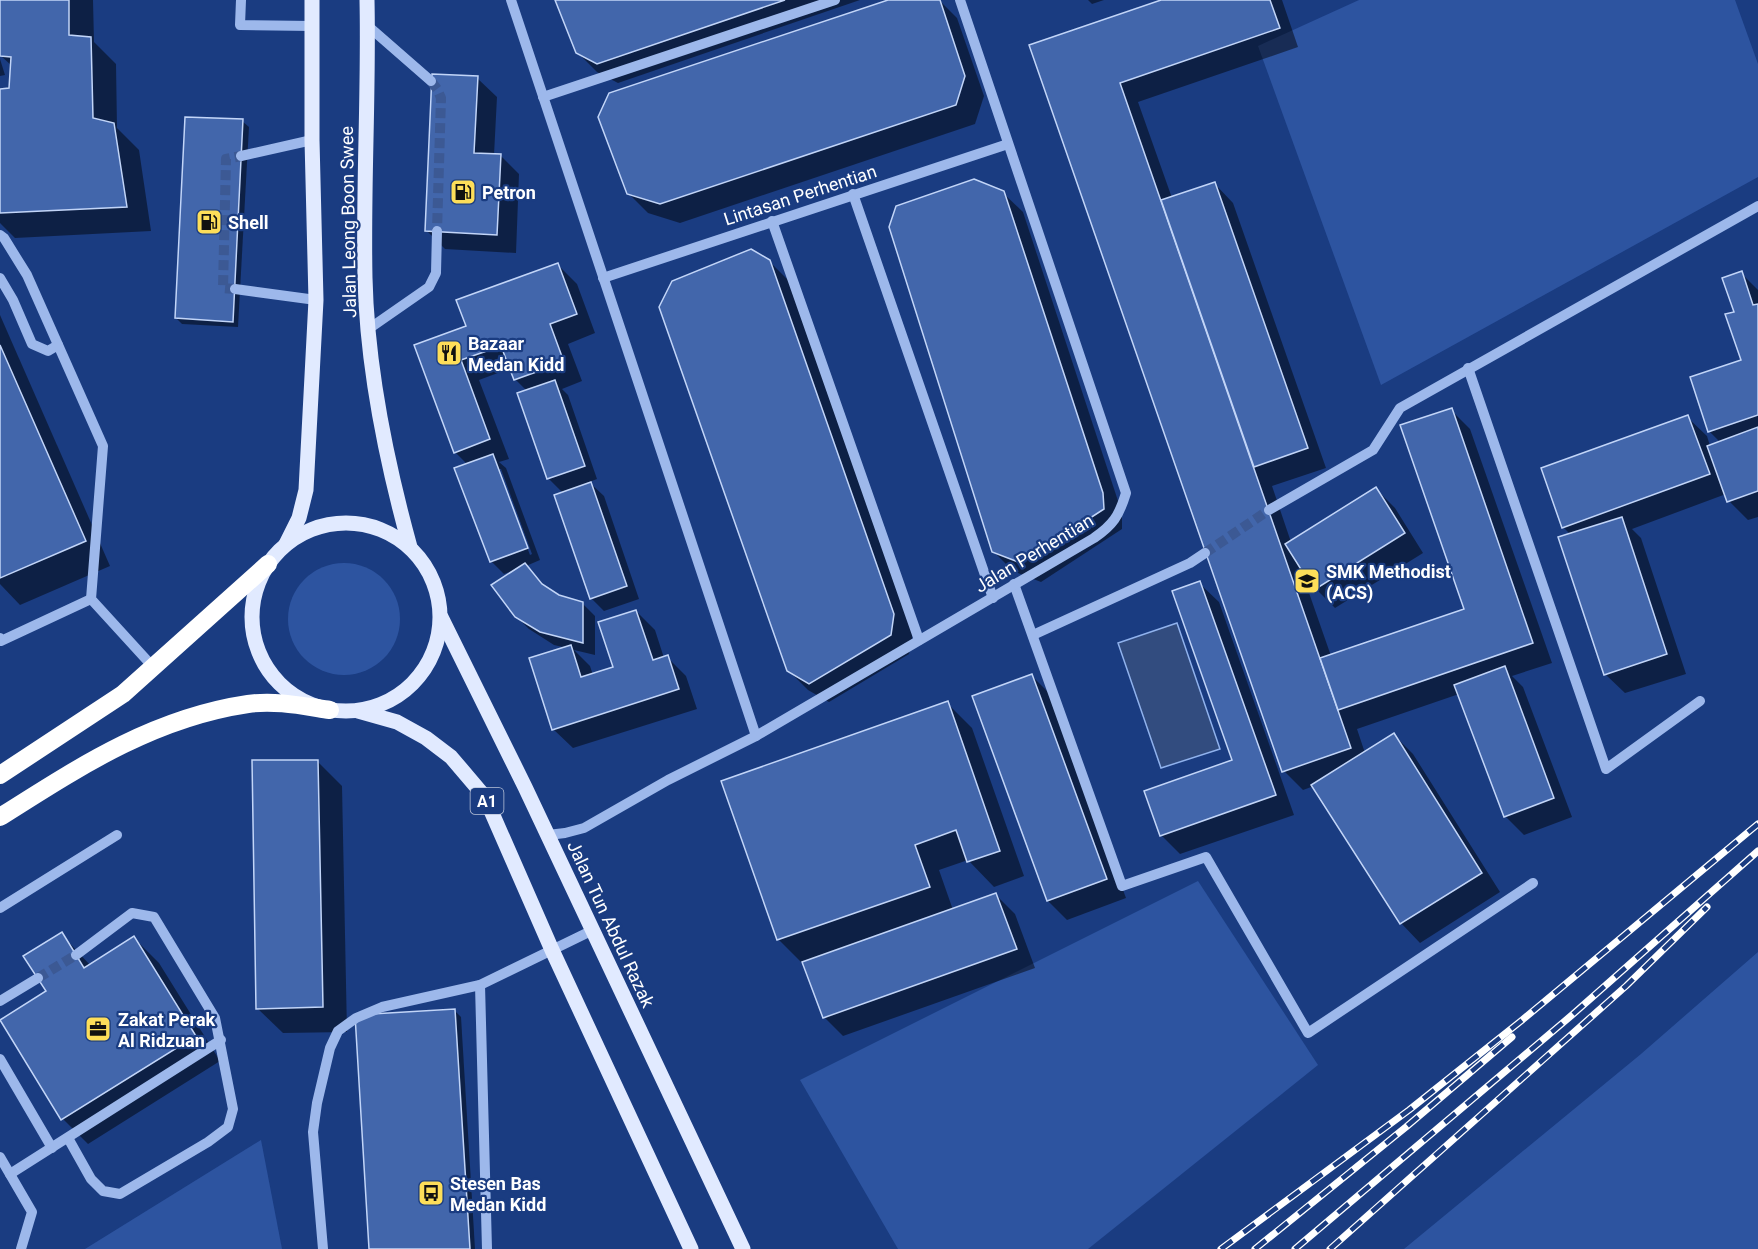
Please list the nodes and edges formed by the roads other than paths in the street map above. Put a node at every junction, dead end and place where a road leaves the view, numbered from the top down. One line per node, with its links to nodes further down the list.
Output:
1 (240, 0): 7 (street)
2 (312, 0): 7 (main road, Jalan Leong Boon Swee)
3 (367, 0): 8 (main road, Jalan Leong Boon Swee)
4 (511, 0): 10 (street)
5 (836, 0): 10 (street)
6 (960, 0): 12 (street, Jalan Perhentian)
7 (312, 26): 11 (main road, Jalan Leong Boon Swee)
8 (368, 26): 9 (street); 23 (main road, Jalan Leong Boon Swee)
9 (431, 81)
10 (543, 97): 20 (street)
11 (312, 140): 13 (street); 22 (main road, Jalan Leong Boon Swee)
12 (1008, 144): 14 (street, Lintasan Perhentian); 31 (street, Jalan Perhentian)
13 (241, 156)
14 (853, 194): 16 (street, Lintasan Perhentian); 32 (street)
15 (1758, 206): 25 (street)
16 (772, 220): 20 (street, Lintasan Perhentian); 37 (street)
17 (437, 231): 23 (street)
18 (0, 235): 24 (street)
19 (0, 278): 24 (street)
20 (603, 278): 42 (street)
21 (235, 289): 22 (street)
22 (316, 300): 27 (main road, Jalan Leong Boon Swee)
23 (369, 328): 28 (main road, Jalan Leong Boon Swee)
24 (58, 345): 33 (street)
25 (1468, 368): 26 (street); 39 (street)
26 (1269, 510)
27 (286, 544): 28 (main road, A1); 30 (main road, A1)
28 (410, 547): 34 (main road, A1)
29 (1205, 553): 35 (street)
30 (268, 564): 38 (highway); 40 (main road, A1)
31 (1014, 584): 32 (street, Jalan Perhentian); 35 (street)
32 (993, 598): 37 (street, Jalan Perhentian)
33 (91, 599): 36 (street); 38 (street)
34 (441, 617): 41 (main road, A1); 46 (main road, Jalan Tun Abdul Razak / A1)
35 (1032, 634): 47 (street)
36 (0, 638)
37 (919, 640): 42 (street, Jalan Perhentian)
38 (154, 668): 43 (highway)
39 (1700, 701)
40 (330, 710): 41 (main road, A1); 44 (highway)
41 (358, 711): 50 (main road, A1)
42 (756, 736): 46 (street, Jalan Perhentian)
43 (0, 775)
44 (0, 817)
45 (117, 835): 48 (street)
46 (548, 835): 49 (main road, Jalan Tun Abdul Razak / A1)
47 (1533, 883)
48 (0, 908)
49 (592, 930): 50 (street); 65 (main road, Jalan Tun Abdul Razak / A1)
50 (552, 950): 53 (street); 64 (main road, A1)
51 (76, 955): 55 (street)
52 (38, 978): 54 (street)
53 (480, 985): 62 (street); 63 (street)
54 (0, 1002)
55 (220, 1040): 57 (street); 57 (street)
56 (0, 1059): 58 (street)
57 (68, 1138): 58 (street)
58 (52, 1148): 60 (street)
59 (0, 1157): 60 (street)
60 (10, 1174): 61 (street)
61 (21, 1249)
62 (323, 1249)
63 (487, 1249)
64 (691, 1249)
65 (743, 1249)

